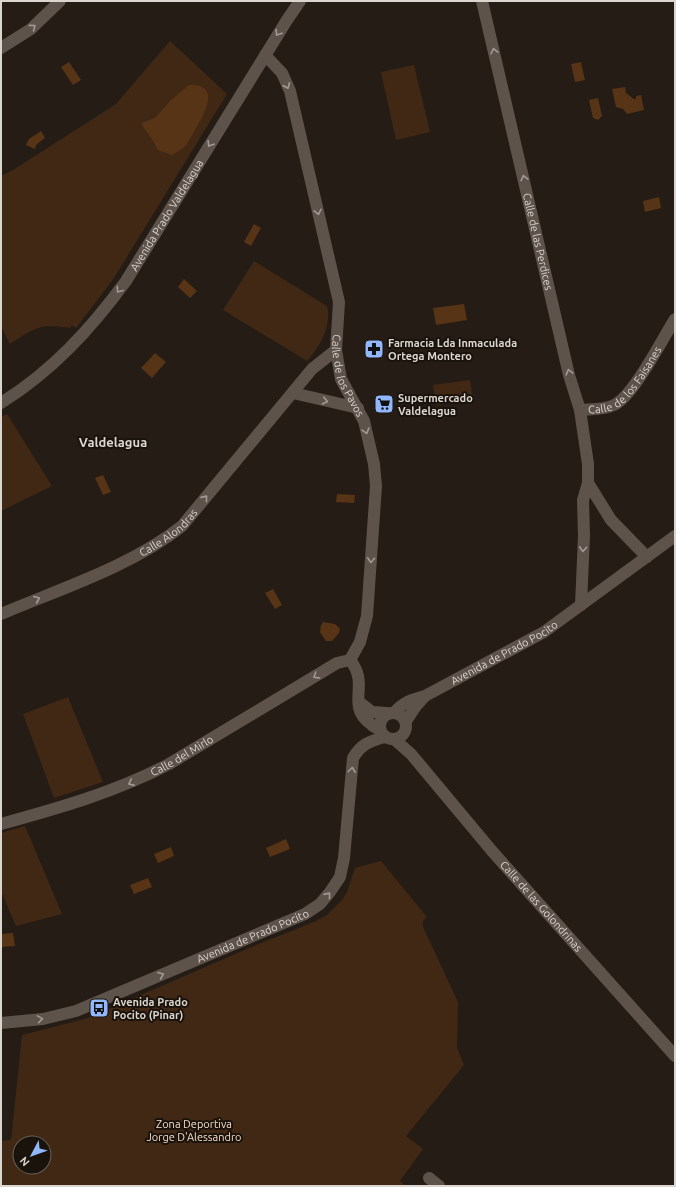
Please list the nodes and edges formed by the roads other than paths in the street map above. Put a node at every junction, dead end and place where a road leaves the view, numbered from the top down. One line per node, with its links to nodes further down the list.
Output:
1 (60, 1): 4 (street, one-way to 1)
2 (300, 1): 5 (street, Avenida Prado Valdelagua, one-way to 5)
3 (482, 1): 11 (street, Calle de las Perdices, one-way to 3)
4 (1, 48)
5 (265, 55): 7 (street, Calle de los Pavos, one-way to 7); 9 (street, Avenida Prado Valdelagua, one-way to 9)
6 (675, 319): 11 (street, Calle de los Faisanes)
7 (336, 350): 8 (street, Calle Alondras); 10 (street, Calle de los Pavos)
8 (293, 393): 10 (street, one-way to 10); 18 (street, Calle Alondras, one-way to 8)
9 (1, 403)
10 (358, 408): 19 (street, Calle de los Pavos, one-way to 19)
11 (580, 410): 12 (street, Calle de las Perdices)
12 (588, 482): 13 (street, Calle de las Perdices); 14 (street, Calle de las Perdices)
13 (607, 515): 14 (street); 16 (street, Calle de las Perdices)
14 (584, 521): 17 (street, Calle de las Perdices, one-way to 17)
15 (675, 536): 16 (street, Avenida de Prado Pocito)
16 (647, 556): 17 (street, Avenida de Prado Pocito)
17 (581, 605): 20 (street, Avenida de Prado Pocito)
18 (1, 614)
19 (350, 660): 21 (street); 24 (street, Calle del Mirlo, one-way to 24)
20 (425, 696): 22 (street, Avenida de Prado Pocito); 23 (street, Avenida de Prado Pocito)
21 (359, 702): 22 (street); 23 (street)
22 (391, 713): 23 (street); 23 (street)
23 (394, 732): 25 (street, Avenida de Prado Pocito, one-way to 23); 26 (street, Calle de las Golondrinas)
24 (1, 824)
25 (1, 1023)
26 (675, 1056)
27 (429, 1178): 28 (street)
28 (439, 1186)

